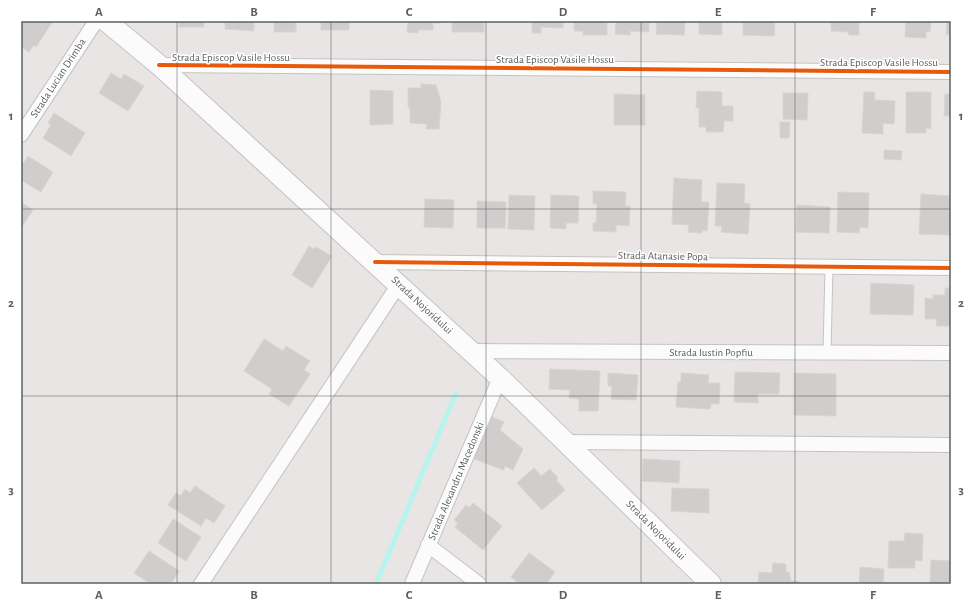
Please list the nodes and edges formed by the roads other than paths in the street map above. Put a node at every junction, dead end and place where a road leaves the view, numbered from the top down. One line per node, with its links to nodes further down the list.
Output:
1 (96, 21): 5 (street, Strada Lucian Drimba)
2 (106, 21): 3 (main road, Strada Nojoridului)
3 (159, 65): 4 (street, Strada Episcop Vasile Hossu); 6 (main road, Strada Nojoridului)
4 (951, 72)
5 (21, 135)
6 (375, 262): 7 (street, Strada Atanasie Popa); 9 (main road, Strada Nojoridului)
7 (829, 267): 8 (street, Strada Atanasie Popa); 11 (lane)
8 (951, 268)
9 (399, 284): 10 (main road, Strada Nojoridului); 17 (street)
10 (471, 351): 11 (street, Strada Iustin Popfiu); 13 (main road, Strada Nojoridului)
11 (827, 352): 12 (street, Strada Iustin Popfiu)
12 (951, 353)
13 (500, 378): 14 (main road, Strada Nojoridului); 16 (street, Strada Alexandru Macedonski)
14 (567, 442): 15 (street); 20 (main road, Strada Nojoridului)
15 (951, 445)
16 (428, 545): 18 (street, Strada Alexandru Macedonski); 19 (street)
17 (201, 584)
18 (412, 584)
19 (479, 584)
20 (711, 584)

